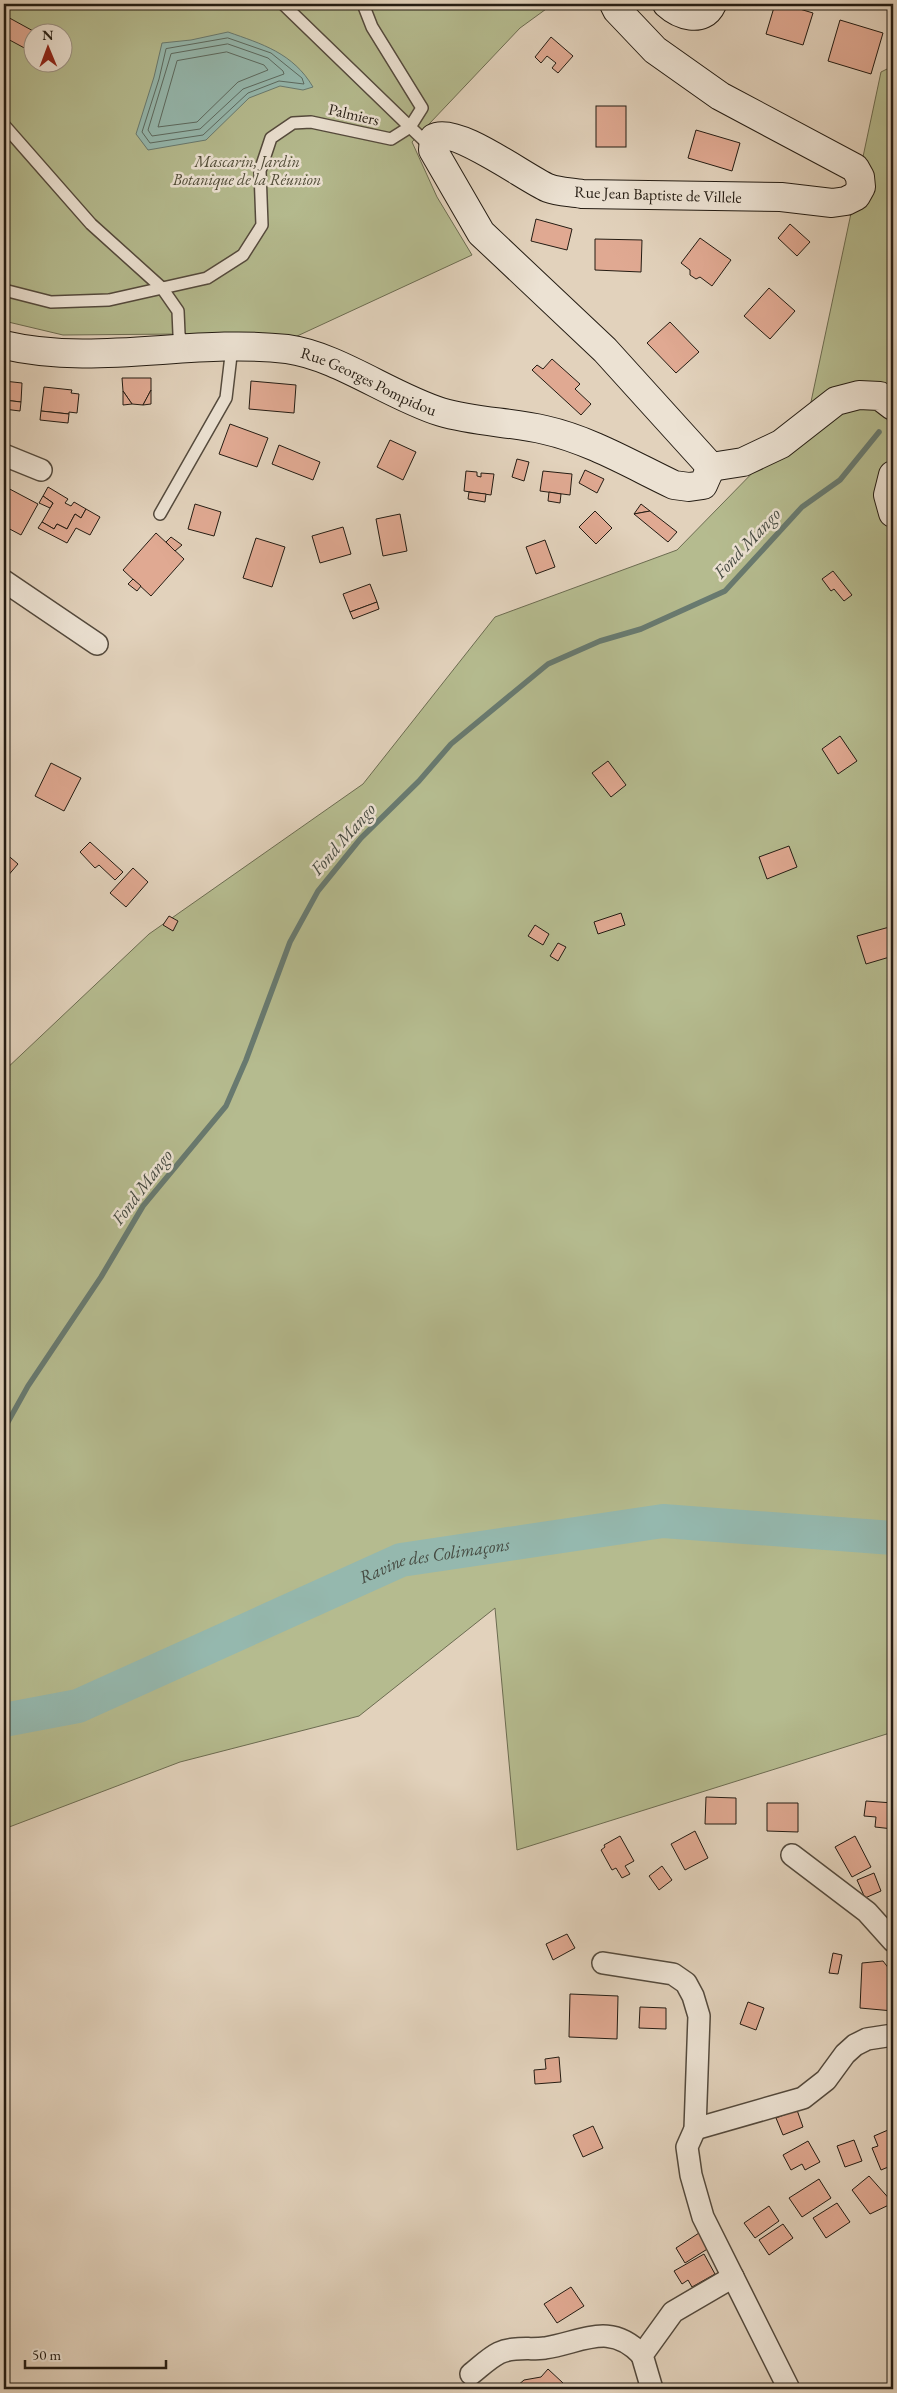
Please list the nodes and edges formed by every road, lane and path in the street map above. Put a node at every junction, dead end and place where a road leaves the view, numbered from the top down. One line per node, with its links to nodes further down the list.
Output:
1 (283, 4): 7 (lane, Palmiers)
2 (363, 4): 7 (lane)
3 (614, 4): 8 (main road, Rue Jean Baptiste de Villele)
4 (667, 4): 5 (main road)
5 (712, 4)
6 (4, 125): 9 (lane)
7 (410, 127): 8 (lane); 9 (lane, Palmiers)
8 (433, 150): 16 (main road)
9 (162, 288): 10 (lane); 12 (lane)
10 (4, 290)
11 (4, 345): 12 (main road, Rue Georges Pompidou)
12 (184, 347): 13 (main road, Rue Georges Pompidou)
13 (232, 347): 16 (main road, Rue Georges Pompidou); 20 (lane)
14 (893, 406): 16 (main road)
15 (4, 455): 17 (street)
16 (711, 467)
17 (41, 470)
18 (893, 474): 19 (main road)
19 (893, 513)
20 (160, 514)
21 (4, 581): 22 (street)
22 (97, 644)
23 (792, 1855): 24 (street)
24 (893, 1941)
25 (603, 1963): 27 (street)
26 (893, 2035): 27 (street)
27 (695, 2129): 28 (street)
28 (733, 2278): 29 (street); 31 (street)
29 (642, 2355): 30 (street); 32 (street)
30 (471, 2374)
31 (783, 2387)
32 (652, 2389)

